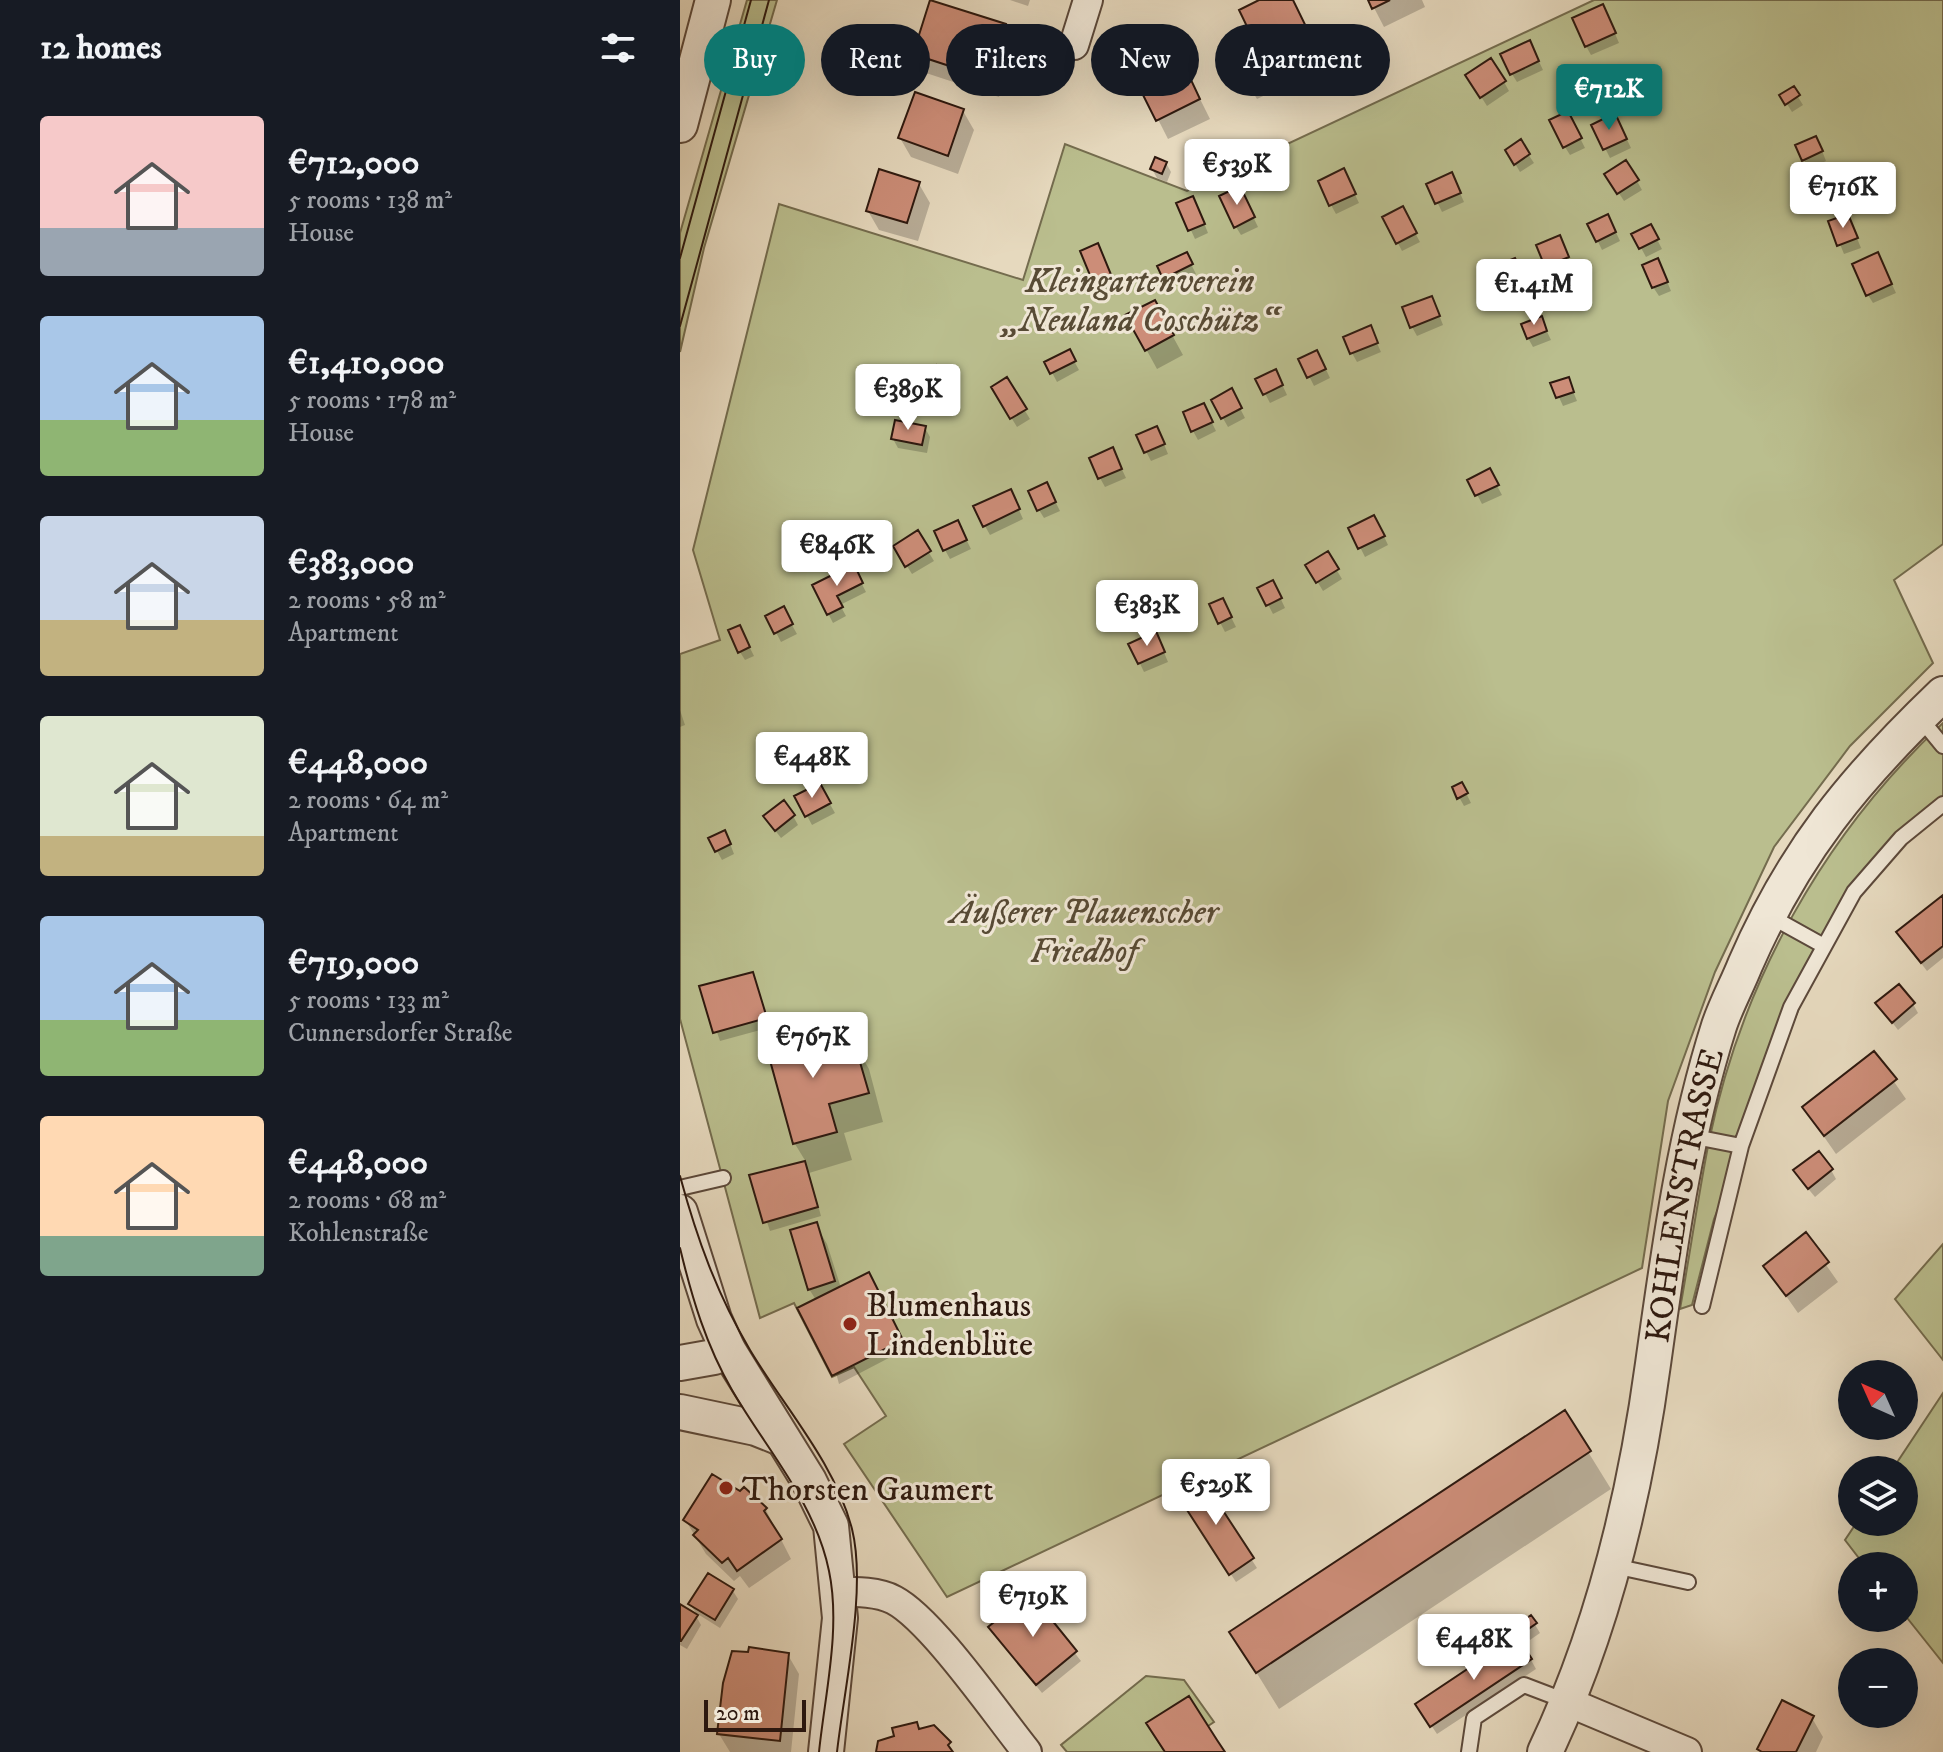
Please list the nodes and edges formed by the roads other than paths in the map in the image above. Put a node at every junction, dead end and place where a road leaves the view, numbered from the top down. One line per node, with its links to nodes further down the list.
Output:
1 (713, 0): 4 (street)
2 (1088, 0): 3 (street)
3 (1075, 42)
4 (680, 125)
5 (1931, 706): 6 (lane); 8 (street, KOHLENSTRASSE)
6 (1943, 746)
7 (1943, 804): 9 (lane)
8 (1767, 914): 9 (lane); 10 (street, KOHLENSTRASSE)
9 (1824, 946): 11 (lane)
10 (1690, 1136): 11 (lane); 20 (street, KOHLENSTRASSE)
11 (1741, 1146): 15 (lane)
12 (723, 1178): 13 (lane)
13 (680, 1188)
14 (680, 1212): 16 (street)
15 (1702, 1306)
16 (728, 1350): 17 (street); 19 (street)
17 (680, 1363)
18 (680, 1412): 19 (street)
19 (781, 1438): 22 (street)
20 (1614, 1566): 21 (lane); 23 (street, KOHLENSTRASSE)
21 (1688, 1582)
22 (839, 1593): 24 (street); 25 (street)
23 (1568, 1702): 26 (lane); 27 (street, KOHLENSTRASSE); 28 (street)
24 (826, 1752)
25 (1027, 1752)
26 (1469, 1752)
27 (1545, 1752)
28 (1687, 1752)

